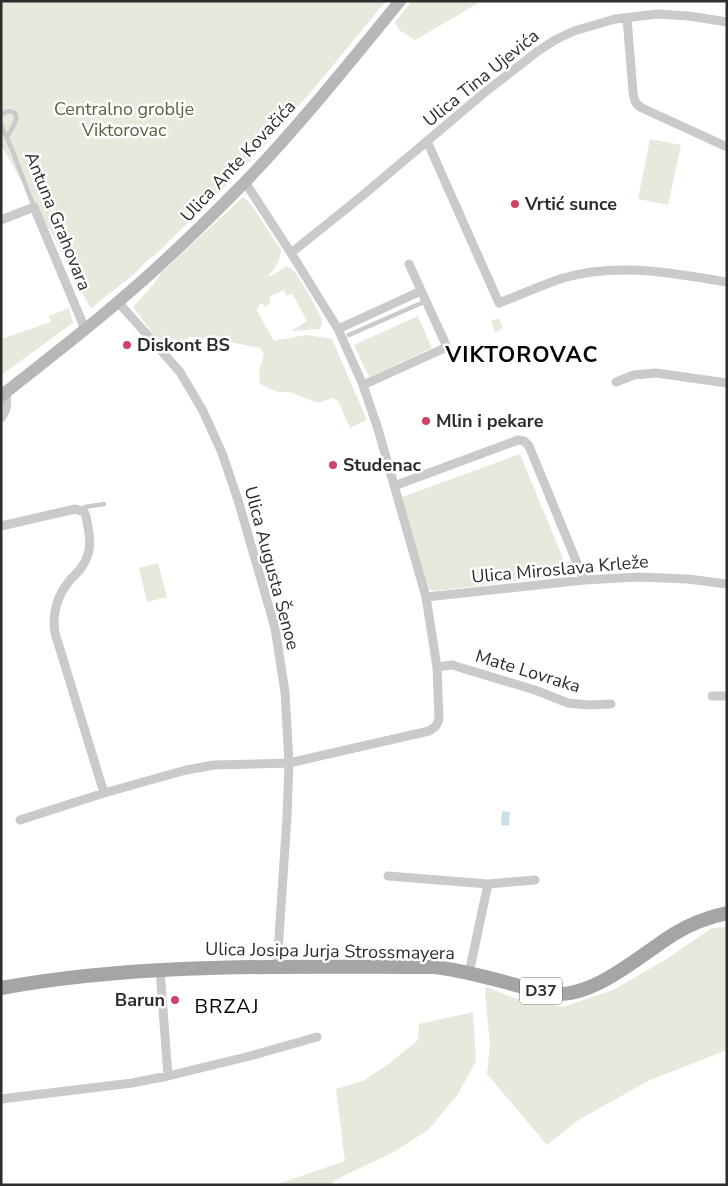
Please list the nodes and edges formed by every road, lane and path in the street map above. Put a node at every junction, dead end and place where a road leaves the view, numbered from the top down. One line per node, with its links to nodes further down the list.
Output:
1 (400, 1): 9 (main road, Ulica Ante Kovačića)
2 (627, 18): 3 (street, Ulica Tina Ujevića); 7 (street, Ulica Tina Ujevića); 8 (street)
3 (727, 22)
4 (1, 115): 6 (lane)
5 (1, 125): 6 (lane, Antuna Grahovara)
6 (7, 138): 10 (lane, Antuna Grahovara)
7 (427, 141): 12 (street, Ulica Tina Ujevića); 14 (street)
8 (727, 147)
9 (245, 182): 12 (street); 17 (main road, Ulica Ante Kovačića)
10 (34, 207): 11 (street); 18 (street, Antuna Grahovara)
11 (1, 220)
12 (292, 253): 19 (street)
13 (409, 264): 15 (street)
14 (727, 282)
15 (421, 291): 16 (street); 19 (street)
16 (426, 301): 20 (lane); 23 (street)
17 (118, 302): 18 (main road, Ulica Ante Kovačića); 37 (street, Ulica Augusta Šenoe)
18 (85, 329): 24 (main road, Ulica Ante Kovačića)
19 (338, 329): 23 (street)
20 (350, 335)
21 (616, 382): 22 (street)
22 (727, 383)
23 (363, 385): 26 (street)
24 (4, 394): 25 (street)
25 (1, 418)
26 (394, 486): 30 (street); 32 (street)
27 (104, 504): 28 (lane)
28 (81, 510): 29 (street); 38 (street)
29 (1, 526)
30 (584, 580): 31 (street, Ulica Miroslava Krleže); 32 (street, Ulica Miroslava Krleže)
31 (727, 584)
32 (426, 597): 33 (street)
33 (437, 668): 36 (street, Mate Lovraka); 37 (street)
34 (712, 696): 35 (street)
35 (727, 696)
36 (611, 704)
37 (289, 763): 38 (street); 44 (street, Ulica Augusta Šenoe)
38 (104, 793): 39 (street)
39 (20, 820)
40 (388, 876): 42 (street)
41 (535, 880): 42 (street)
42 (488, 884): 46 (street)
43 (727, 913): 46 (main road, Ulica Josipa Jurja Strossmayera / D37)
44 (277, 967): 45 (main road, Ulica Josipa Jurja Strossmayera / D37); 46 (main road, Ulica Josipa Jurja Strossmayera / D37)
45 (160, 970): 47 (main road, Ulica Josipa Jurja Strossmayera / D37); 49 (street)
46 (469, 973)
47 (1, 988)
48 (317, 1037): 49 (street)
49 (168, 1076): 50 (street)
50 (1, 1098)

